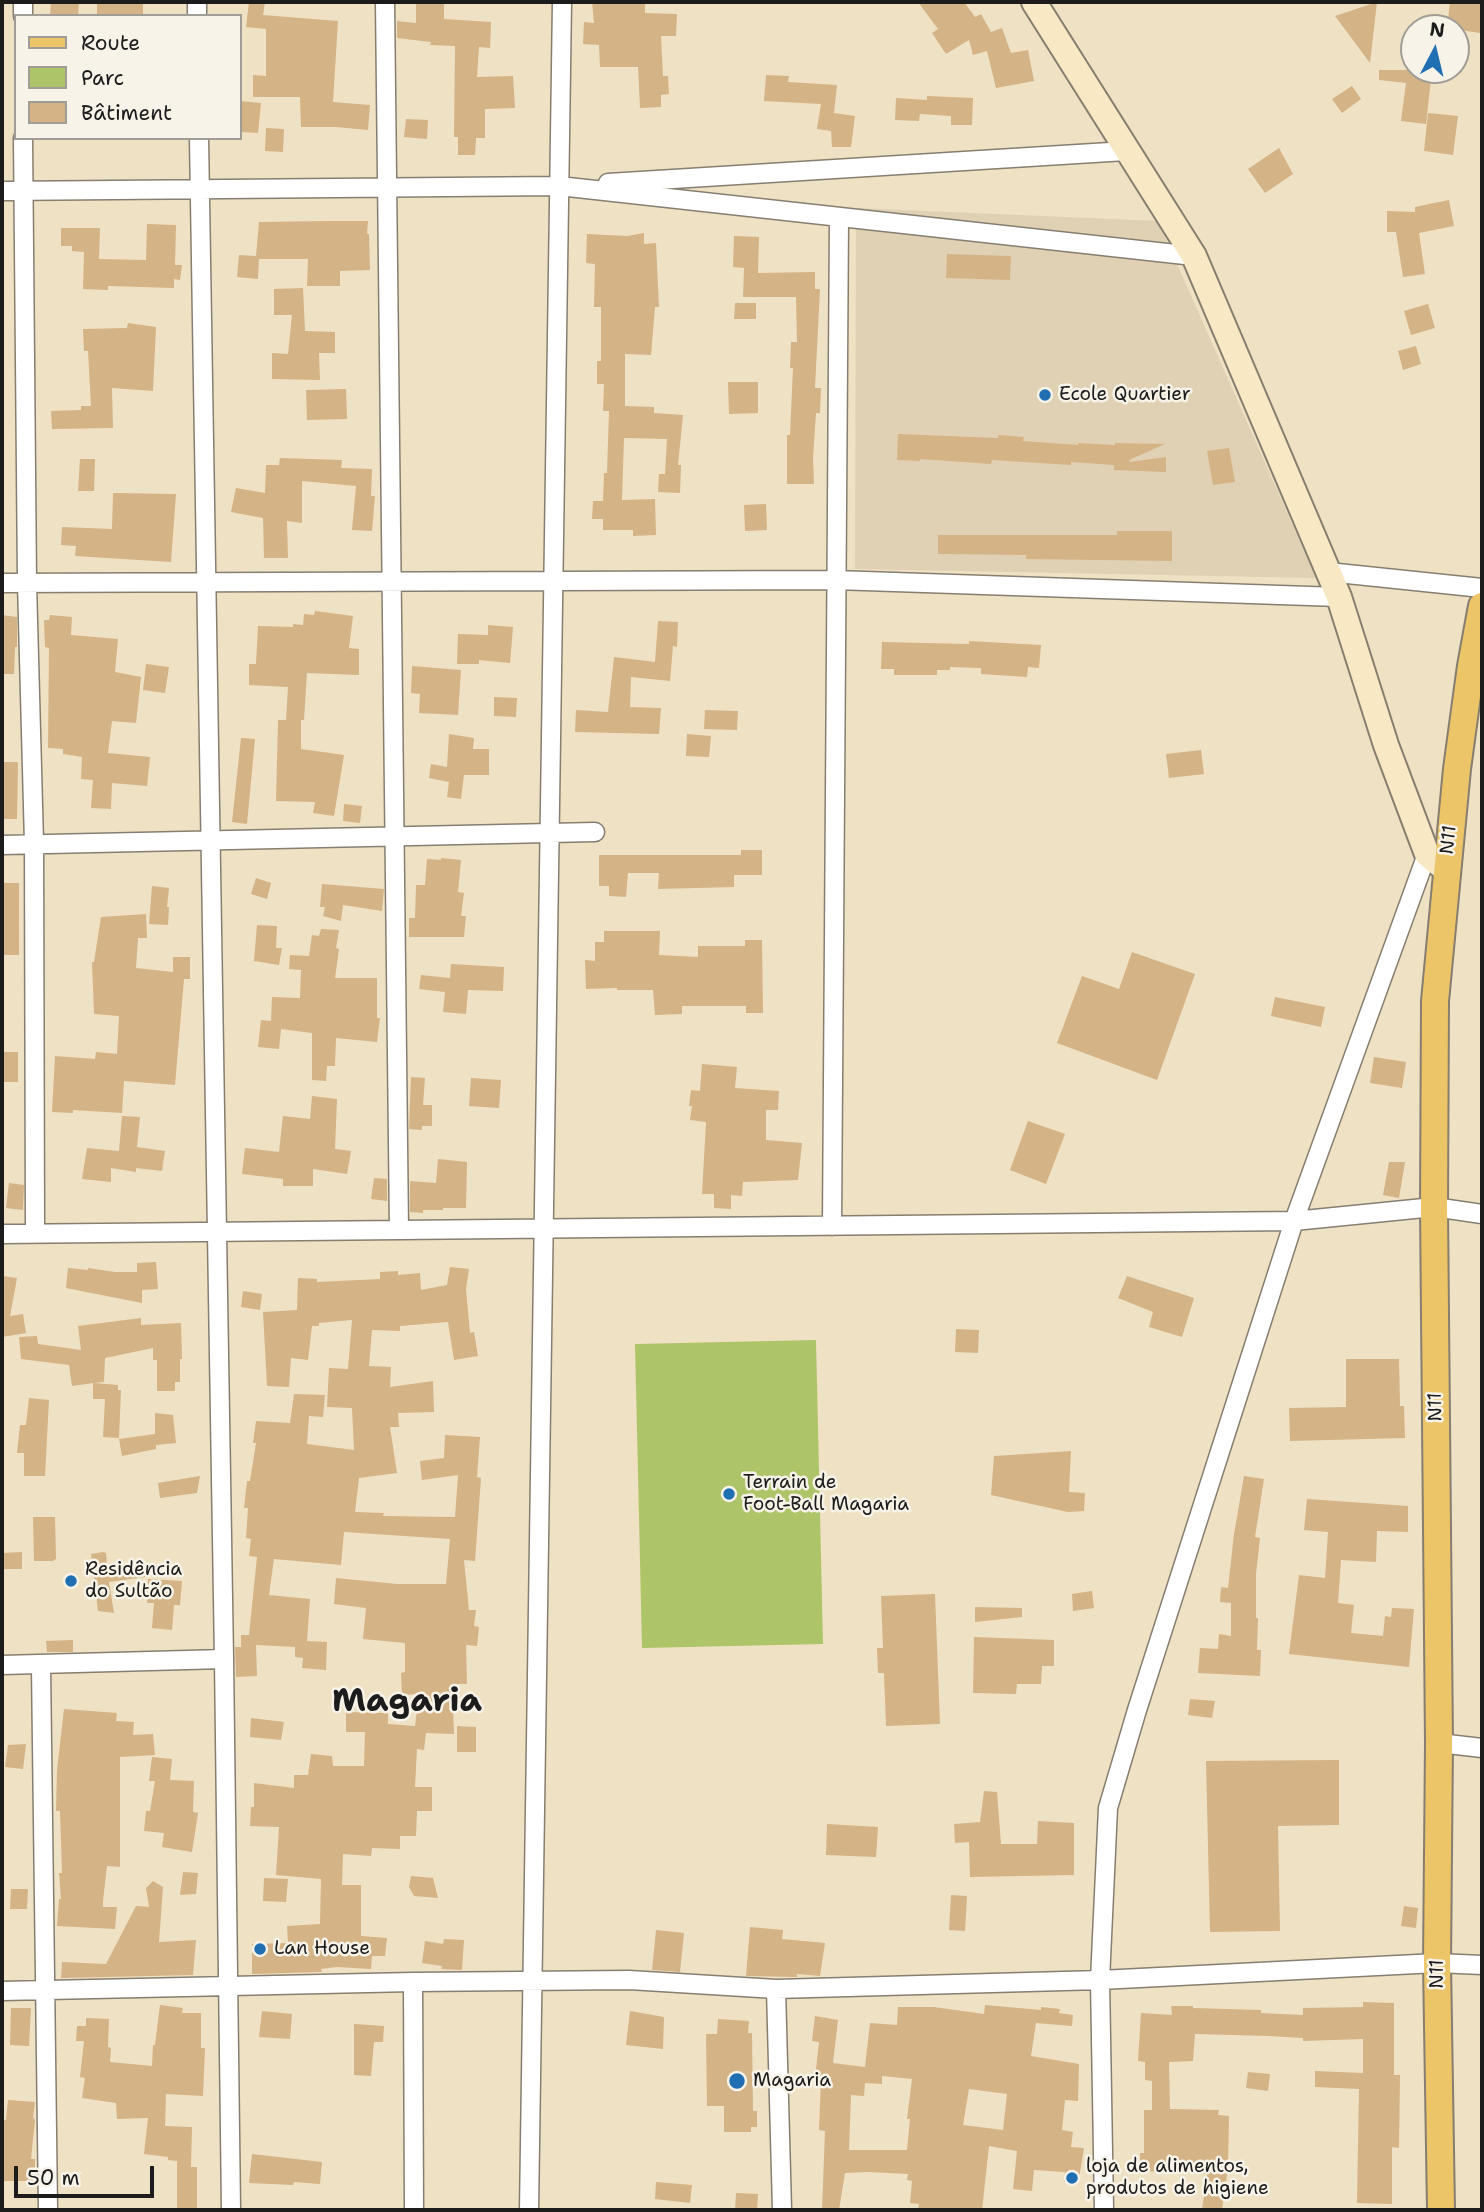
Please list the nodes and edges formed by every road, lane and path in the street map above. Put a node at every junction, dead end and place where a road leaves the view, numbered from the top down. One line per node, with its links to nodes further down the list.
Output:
1 (385, 2): 8 (street)
2 (562, 2): 7 (street)
3 (1034, 2): 6 (main road)
4 (23, 140): 11 (street)
5 (199, 140): 9 (street)
6 (1126, 151): 7 (street); 13 (main road)
7 (559, 186): 8 (street); 12 (street); 16 (street)
8 (388, 188): 9 (street); 17 (street)
9 (200, 189): 11 (street); 20 (street)
10 (2, 191): 11 (street)
11 (23, 191): 19 (street)
12 (839, 218): 13 (street); 15 (street)
13 (1194, 257): 14 (main road)
14 (1328, 572): 21 (street); 22 (main road)
15 (835, 580): 16 (street); 22 (street); 34 (street)
16 (553, 581): 17 (street); 24 (street)
17 (392, 582): 20 (street); 26 (street)
18 (2, 583): 19 (street)
19 (27, 583): 20 (street); 28 (street)
20 (206, 583): 27 (street)
21 (1482, 588)
22 (1339, 597): 30 (main road)
23 (1482, 606): 30 (main road, N11)
24 (550, 832): 25 (street); 26 (street); 35 (street)
25 (595, 832)
26 (395, 836): 27 (street); 36 (street)
27 (210, 841): 28 (street); 37 (street)
28 (34, 843): 29 (street); 38 (street)
29 (2, 845)
30 (1436, 862): 31 (main road, N11); 33 (street)
31 (1434, 1208): 32 (street); 33 (street); 43 (main road, N11)
32 (1482, 1214)
33 (1294, 1222): 34 (street); 47 (street)
34 (832, 1226): 35 (street)
35 (544, 1229): 36 (street); 48 (street)
36 (399, 1230): 37 (street)
37 (216, 1232): 38 (street); 40 (street)
38 (35, 1233): 39 (street)
39 (2, 1234)
40 (224, 1659): 42 (street); 50 (street)
41 (2, 1665): 42 (street)
42 (41, 1666): 52 (street)
43 (1439, 1743): 44 (street); 45 (main road, N11)
44 (1482, 1748)
45 (1437, 1963): 46 (street); 47 (street); 60 (main road, N11)
46 (1482, 1965)
47 (1100, 1980): 51 (street); 59 (street)
48 (532, 1981): 49 (street); 51 (street); 57 (street)
49 (413, 1982): 50 (street); 56 (street)
50 (228, 1987): 52 (street); 55 (street)
51 (776, 1989): 58 (street)
52 (46, 1991): 53 (street); 54 (street)
53 (2, 1992)
54 (48, 2210)
55 (231, 2210)
56 (414, 2210)
57 (529, 2210)
58 (782, 2210)
59 (1104, 2210)
60 (1441, 2210)

